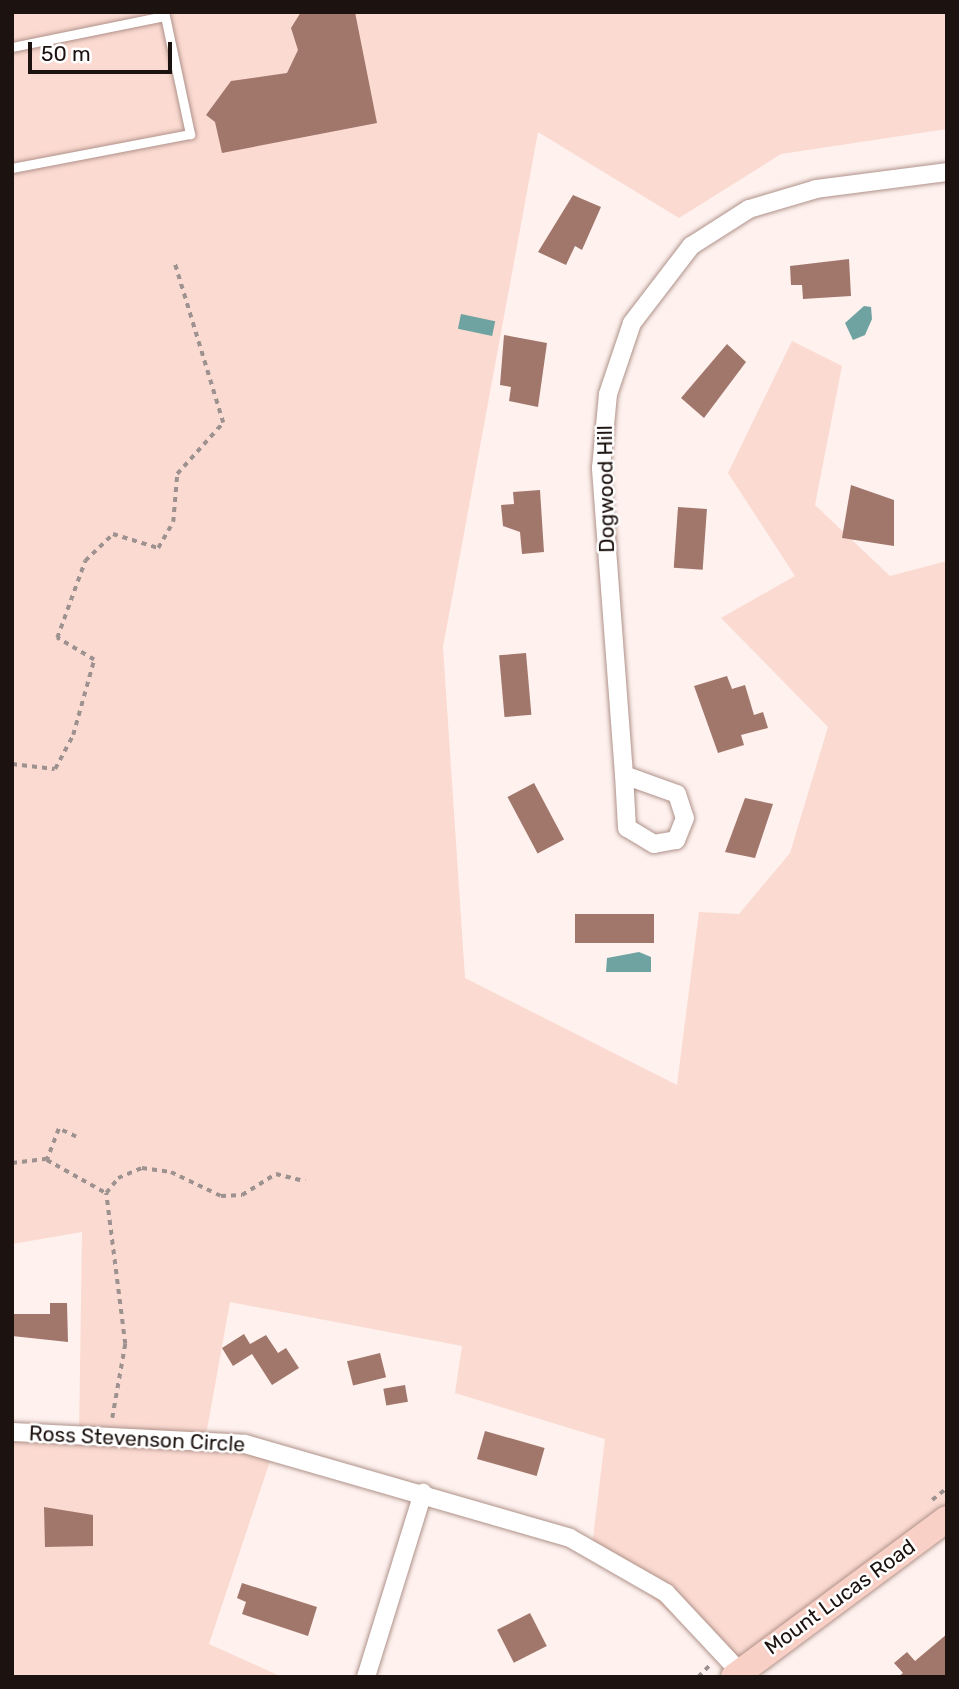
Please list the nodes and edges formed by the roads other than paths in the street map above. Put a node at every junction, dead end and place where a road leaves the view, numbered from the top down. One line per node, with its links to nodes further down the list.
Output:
1 (12, 47): 2 (lane)
2 (12, 168)
3 (947, 172): 4 (street, Dogwood Hill)
4 (624, 775)
5 (12, 1432): 6 (street, Ross Stevenson Circle)
6 (423, 1493): 8 (street, Ross Stevenson Circle); 9 (street)
7 (947, 1519): 8 (street, Mount Lucas Road)
8 (729, 1670)
9 (366, 1677)

